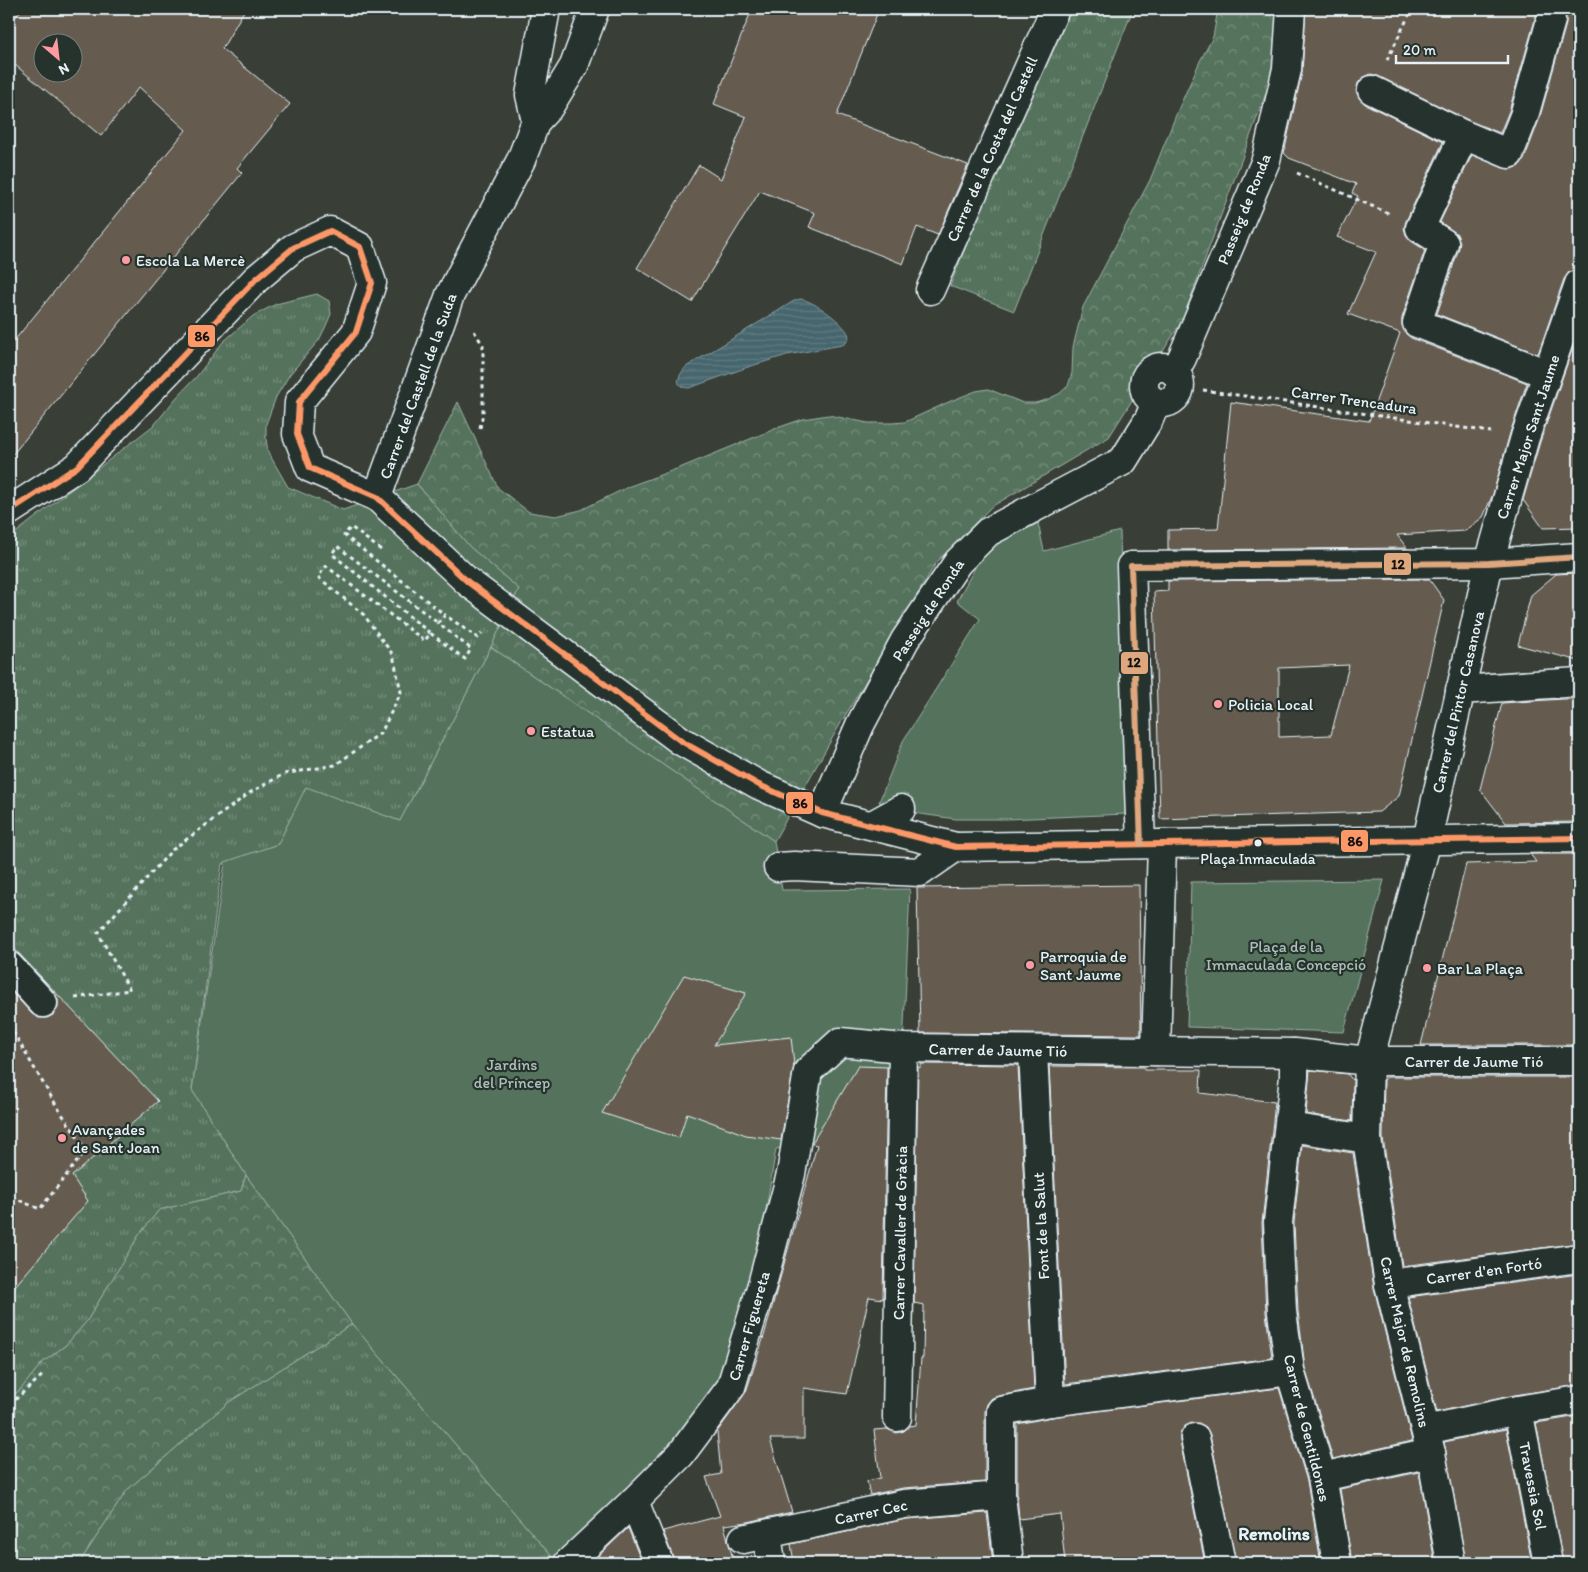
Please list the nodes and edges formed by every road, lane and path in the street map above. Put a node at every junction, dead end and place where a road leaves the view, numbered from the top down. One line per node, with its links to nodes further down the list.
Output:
1 (546, 9): 8 (street)
2 (596, 9): 8 (street)
3 (1055, 9): 13 (street, Carrer de la Costa del Castell)
4 (1291, 9): 10 (street, Passeig de Ronda)
5 (1412, 9): 7 (path)
6 (1551, 20): 9 (street)
7 (1372, 90): 9 (street)
8 (536, 121): 14 (street, Carrer del Castell de la Suda)
9 (1464, 136): 11 (street)
10 (1266, 160): 11 (path); 16 (street, Passeig de Ronda)
11 (1420, 228): 15 (street)
12 (1579, 284): 15 (street, Carrer Major Sant Jaume)
13 (930, 290)
14 (450, 295): 17 (path); 19 (street, Carrer del Castell de la Suda)
15 (1547, 374): 18 (street, Carrer Major Sant Jaume)
16 (1177, 380): 18 (path, Carrer Trencadura); 31 (street, Passeig de Ronda)
17 (480, 428)
18 (1525, 437): 23 (street, Carrer Major Sant Jaume)
19 (377, 497): 20 (street); 31 (street, Carrer del Castell de la Suda)
20 (9, 511)
21 (382, 551): 24 (path)
22 (1579, 557): 23 (street)
23 (1489, 563): 29 (street, Carrer del Pintor Casanova); 35 (street)
24 (444, 615): 25 (path); 26 (path)
25 (438, 624): 27 (path); 27 (path)
26 (484, 631)
27 (430, 633): 39 (path)
28 (1579, 682): 29 (street)
29 (1460, 690): 34 (street, Carrer del Pintor Casanova)
30 (901, 809): 32 (street)
31 (822, 812): 32 (street, Carrer del Castell de la Suda)
32 (872, 825): 36 (street, Carrer del Castell de la Suda)
33 (1579, 838): 34 (street)
34 (1427, 840): 35 (street); 48 (street)
35 (1152, 844): 36 (street, Carrer del Castell de la Suda); 45 (street)
36 (956, 847): 37 (street)
37 (778, 868)
38 (9, 966): 40 (street)
39 (130, 990)
40 (43, 1003)
41 (9, 1025): 51 (path)
42 (840, 1042): 43 (street, Carrer de Jaume Tió); 65 (street, Carrer Figuereta)
43 (903, 1048): 44 (street, Carrer de Jaume Tió); 60 (street, Carrer Cavaller de Gràcia)
44 (1032, 1051): 45 (street, Carrer de Jaume Tió); 57 (street, Font de la Salut)
45 (1156, 1051): 46 (street)
46 (1294, 1053): 48 (street); 49 (street, Carrer de Gentildones)
47 (1579, 1060): 48 (street, Carrer de Jaume Tió)
48 (1369, 1061): 50 (street, Carrer Major de Remolins)
49 (1288, 1127): 50 (street); 54 (street, Carrer de Gentildones)
50 (1367, 1139): 53 (street, Carrer Major de Remolins)
51 (9, 1196)
52 (1579, 1258): 53 (street, Carrer d'en Fortó)
53 (1389, 1284): 62 (street, Carrer Major de Remolins)
54 (1290, 1372): 57 (street); 63 (street, Carrer de Gentildones)
55 (44, 1374): 58 (path)
56 (1579, 1400): 59 (street)
57 (1050, 1402): 64 (street)
58 (9, 1405)
59 (1518, 1410): 62 (street); 73 (street, Travessia Sol)
60 (897, 1417)
61 (1195, 1438): 70 (street)
62 (1428, 1441): 63 (street); 72 (street, Carrer Major de Remolins)
63 (1322, 1477): 71 (street, Carrer de Gentildones)
64 (1000, 1496): 68 (street, Carrer Cec); 69 (street)
65 (634, 1501): 66 (street, Carrer Figuereta); 67 (street)
66 (568, 1563)
67 (659, 1563)
68 (772, 1563)
69 (1010, 1563)
70 (1221, 1563)
71 (1337, 1563)
72 (1451, 1563)
73 (1548, 1563)

